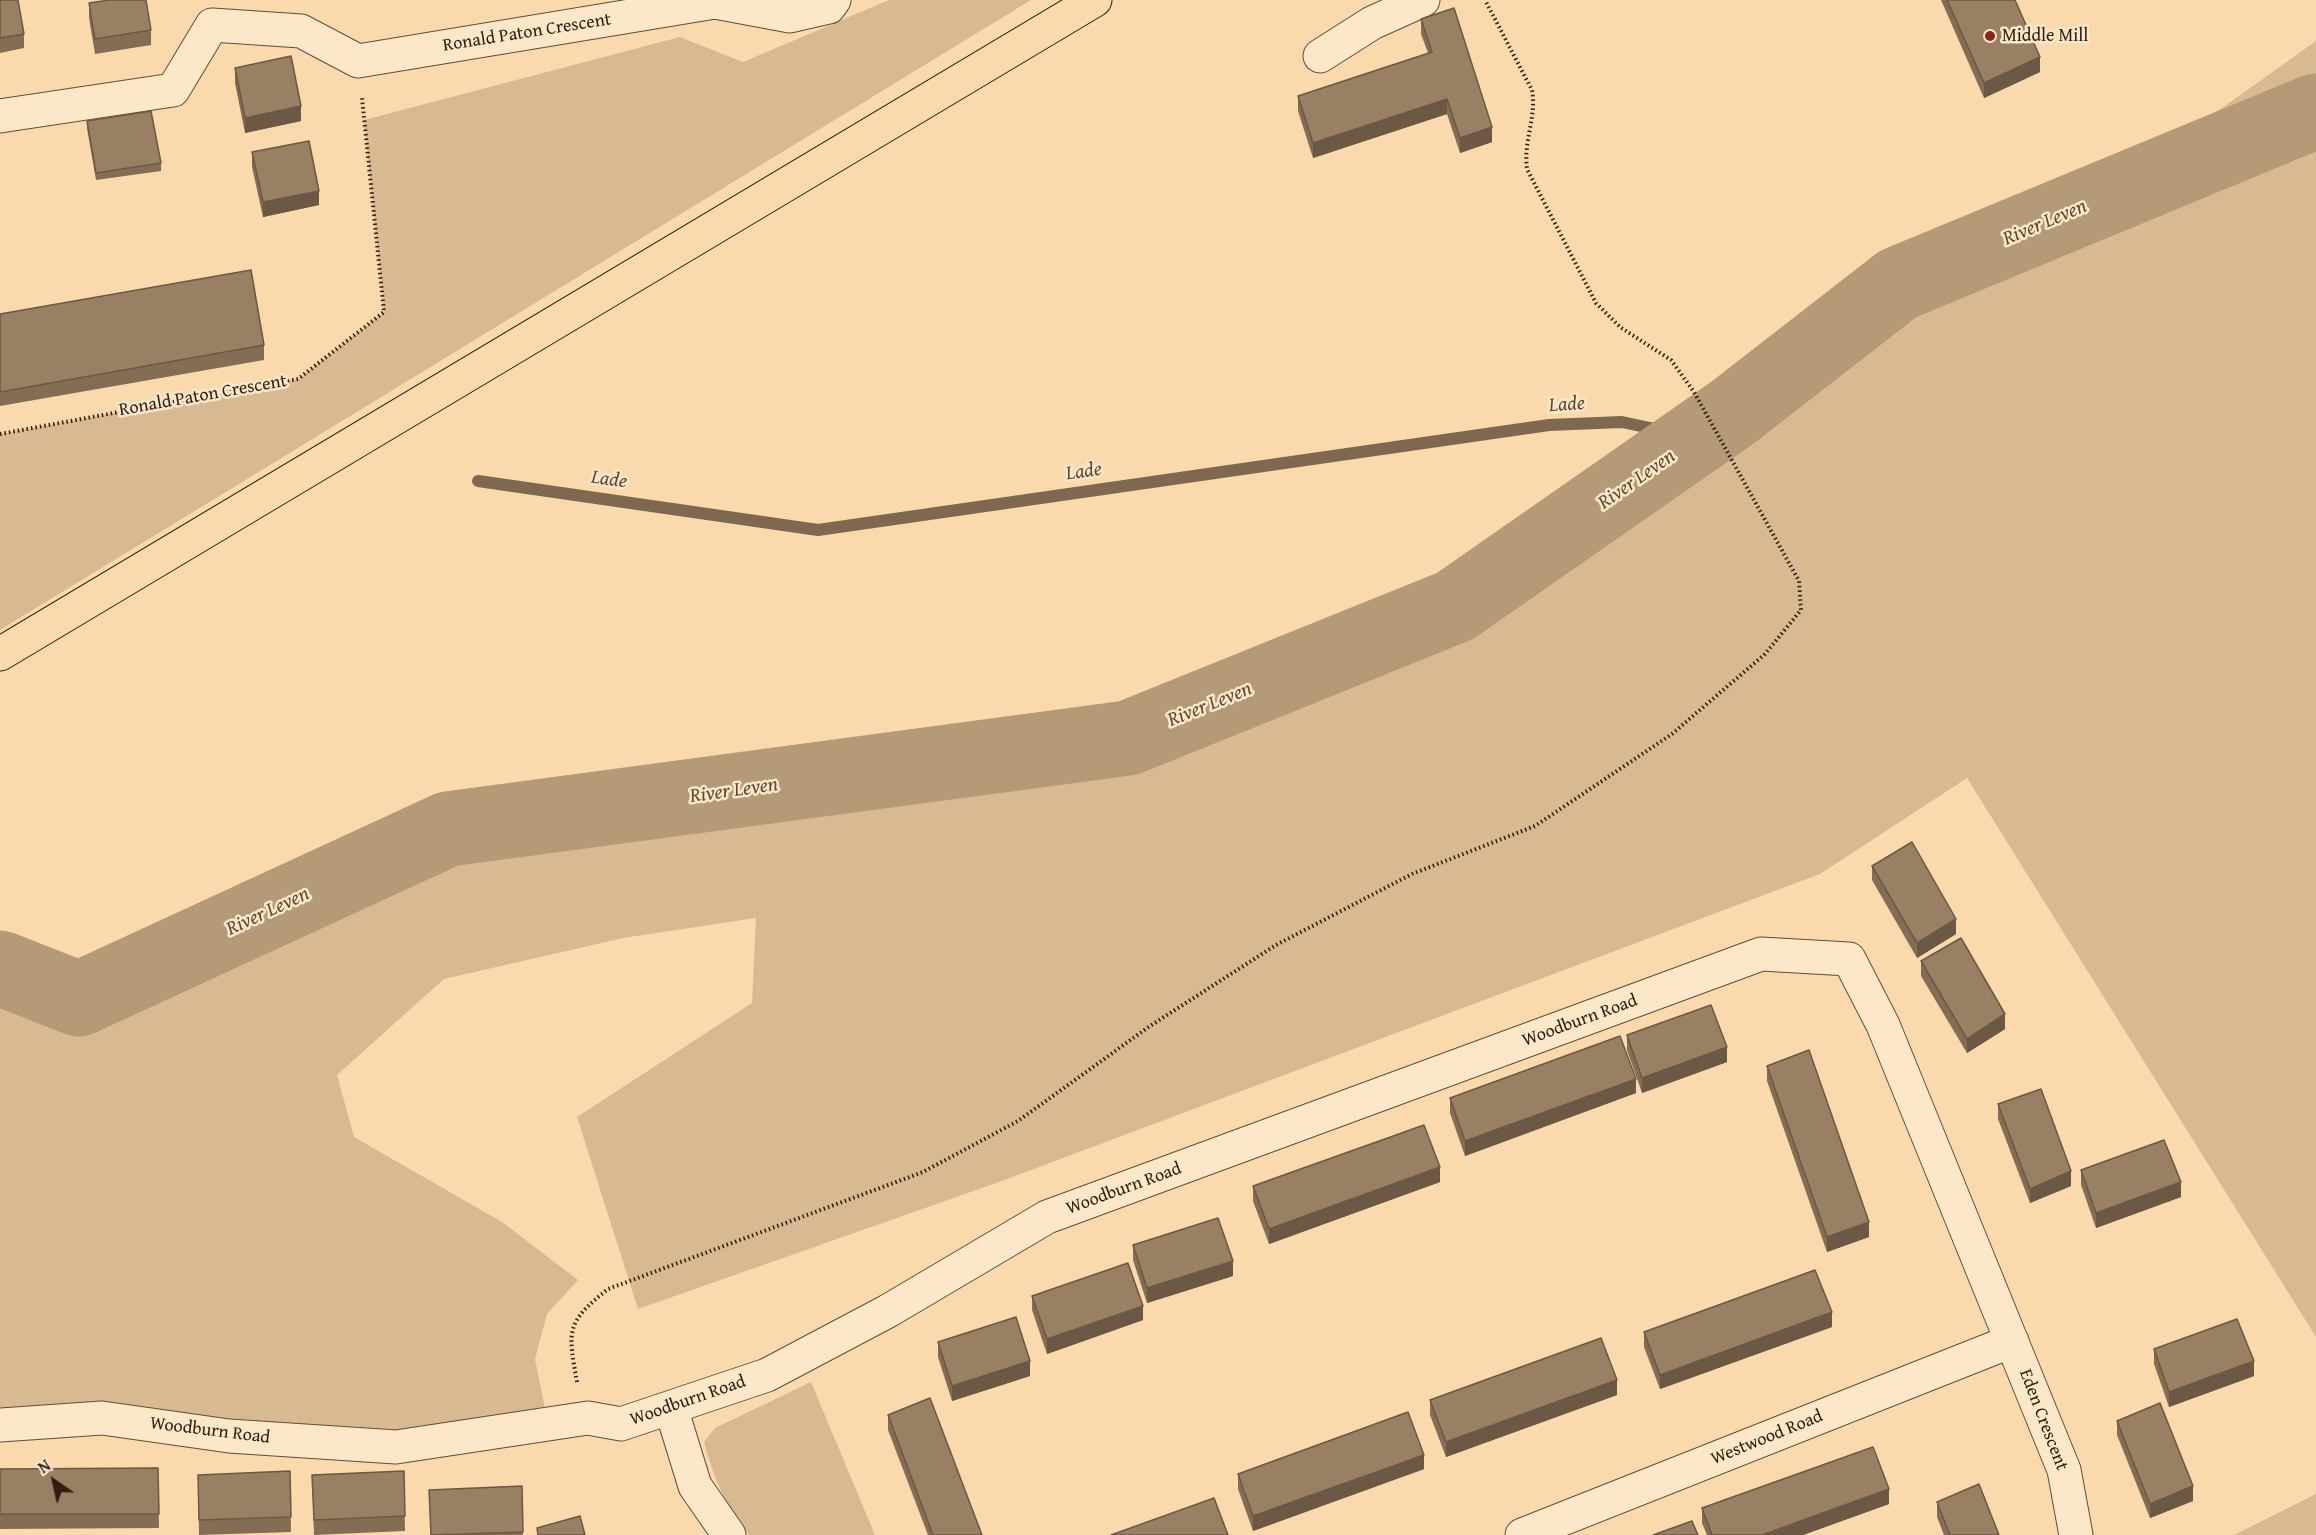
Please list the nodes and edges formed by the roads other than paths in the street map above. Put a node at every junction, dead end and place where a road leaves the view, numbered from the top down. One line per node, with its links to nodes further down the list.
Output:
1 (834, 0): 4 (street, Ronald Paton Crescent)
2 (1095, 0): 7 (main road)
3 (1423, 0): 5 (street)
4 (209, 13): 6 (street)
5 (1320, 56)
6 (0, 116)
7 (0, 654)
8 (2012, 1341): 9 (street, Woodburn Road); 12 (street, Westwood Road); 13 (street, Eden Crescent)
9 (671, 1408): 10 (street, Woodburn Road); 11 (street)
10 (0, 1425)
11 (729, 1535)
12 (1522, 1535)
13 (2076, 1535)

